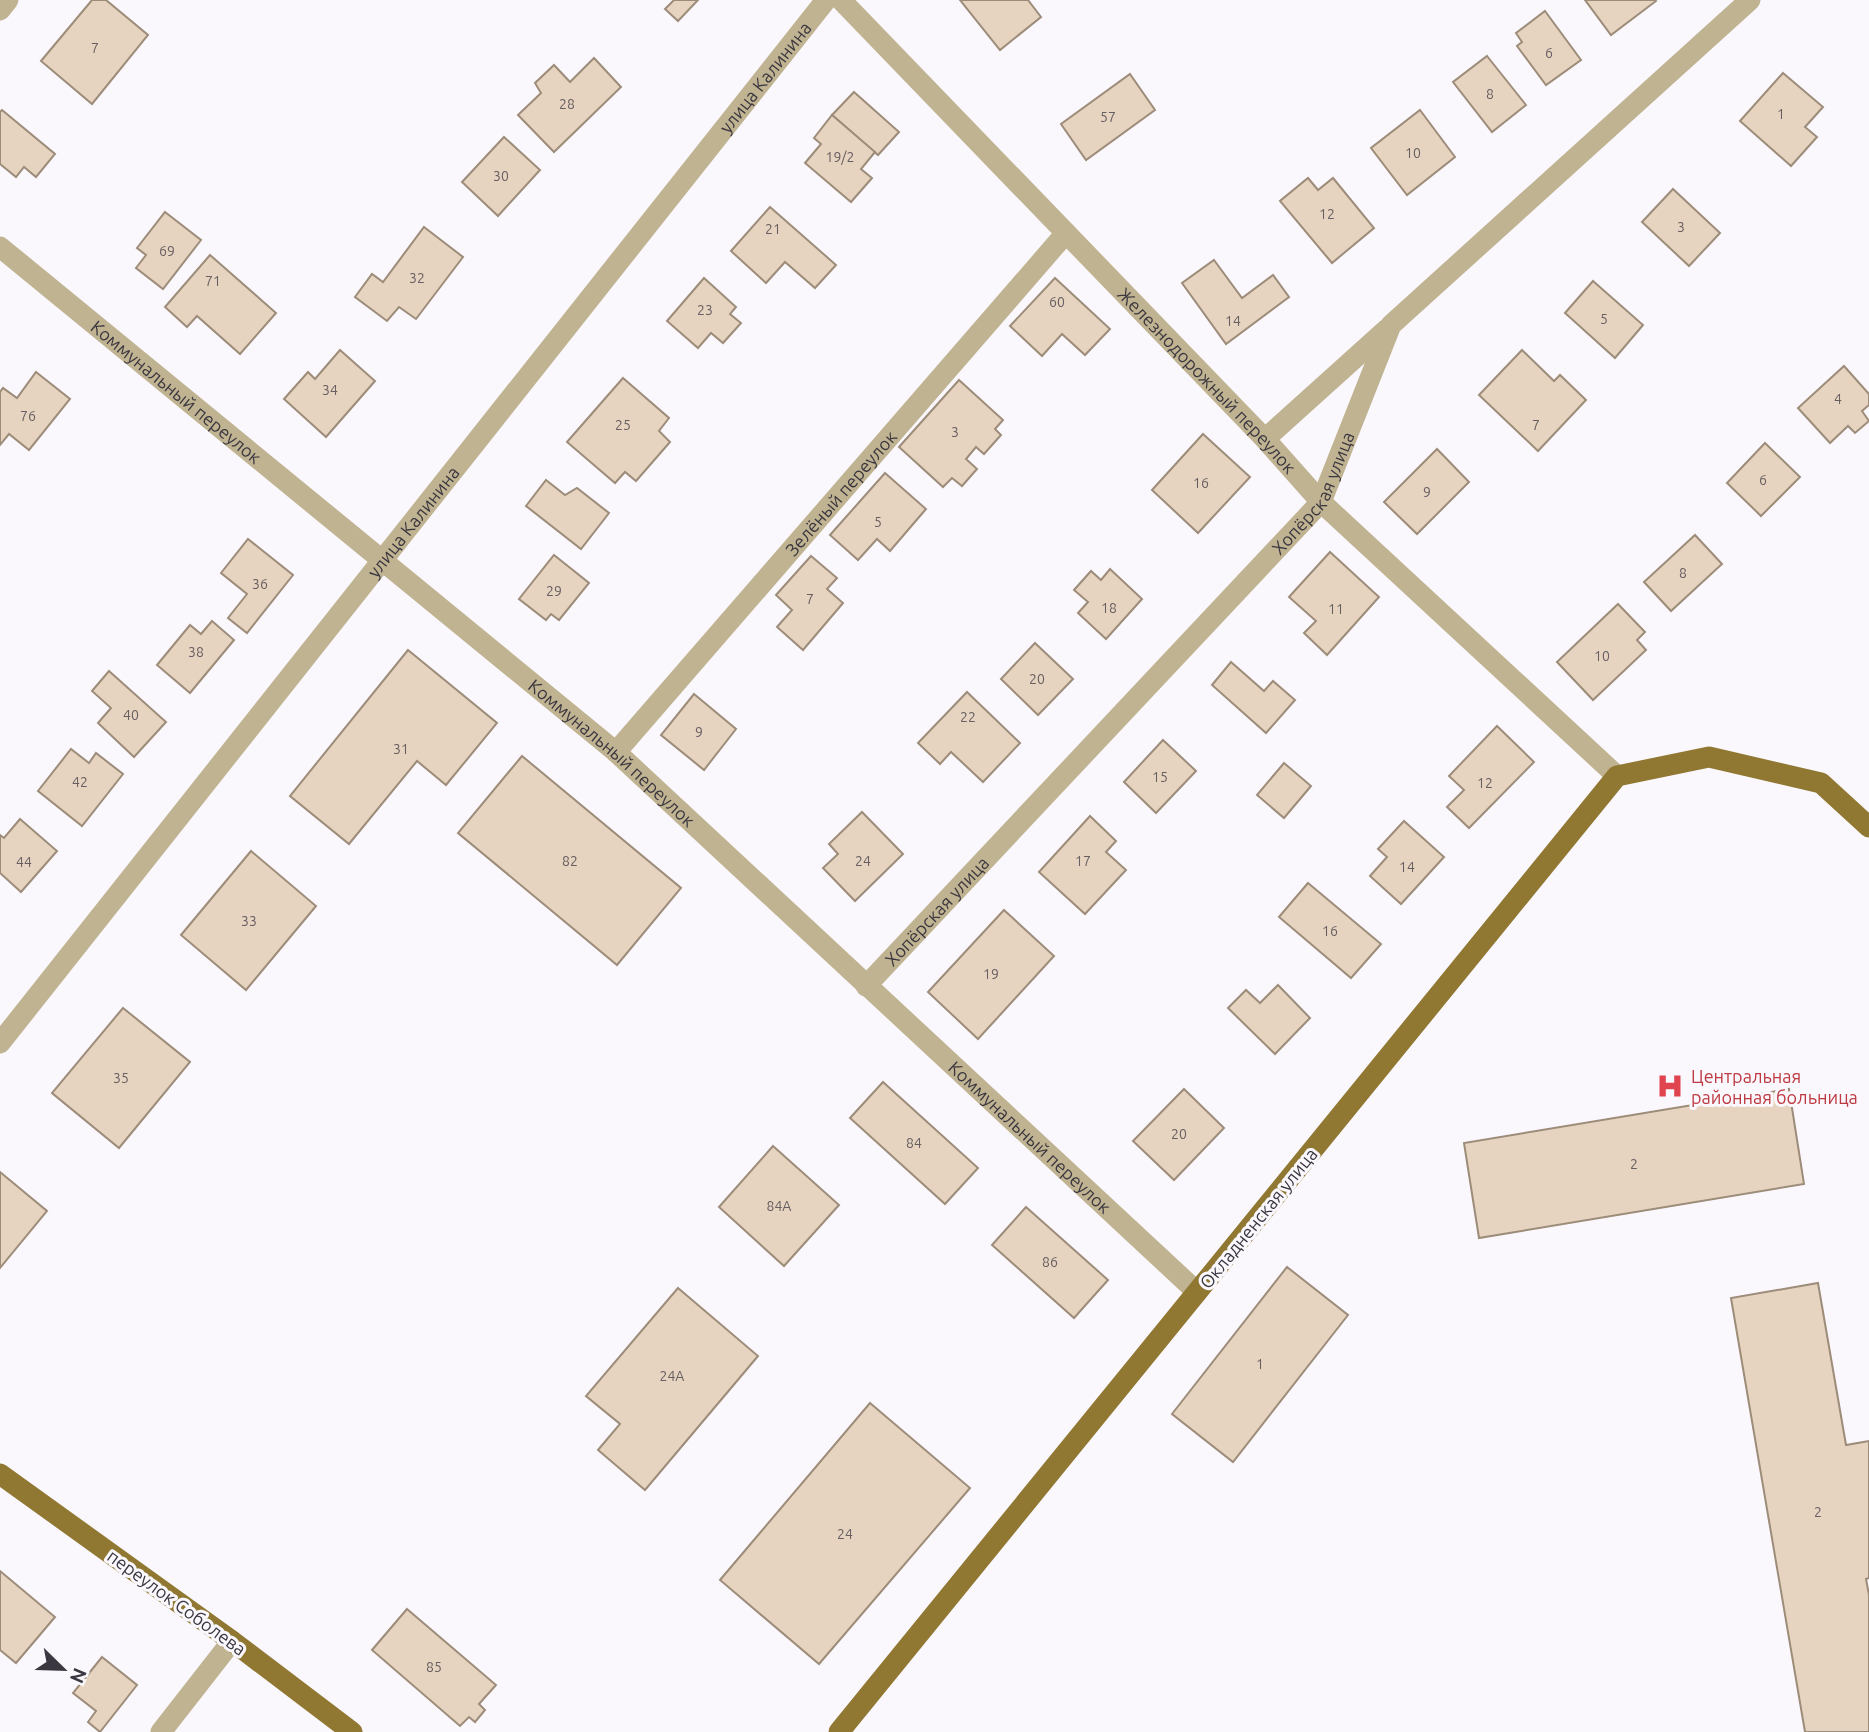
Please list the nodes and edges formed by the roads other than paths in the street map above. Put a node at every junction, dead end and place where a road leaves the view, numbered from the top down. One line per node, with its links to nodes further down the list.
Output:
1 (8, 0): 5 (street)
2 (826, 0): 11 (street, улица Калинина)
3 (841, 0): 6 (street, Железнодорожный переулок)
4 (1750, 0): 8 (street, Хопёрская улица)
5 (0, 10)
6 (1066, 233): 9 (street, Железнодорожный переулок); 12 (street, Зелёный переулок)
7 (0, 247): 11 (street, Коммунальный переулок)
8 (1391, 325): 9 (street); 10 (street, Хопёрская улица)
9 (1265, 439): 10 (street, Железнодорожный переулок)
10 (1321, 502): 13 (street, Железнодорожный переулок); 15 (street, Хопёрская улица)
11 (382, 560): 12 (street, Коммунальный переулок); 16 (street, улица Калинина)
12 (616, 752): 15 (street, Коммунальный переулок)
13 (1617, 776): 14 (main road); 17 (main road, Окладненская улица)
14 (1869, 827)
15 (866, 986): 17 (street, Коммунальный переулок)
16 (0, 1043)
17 (1197, 1292): 22 (main road, Окладненская улица)
18 (0, 1474): 19 (main road, переулок Соболева)
19 (232, 1641): 20 (street); 21 (main road, переулок Соболева)
20 (161, 1732)
21 (352, 1732)
22 (839, 1732)

